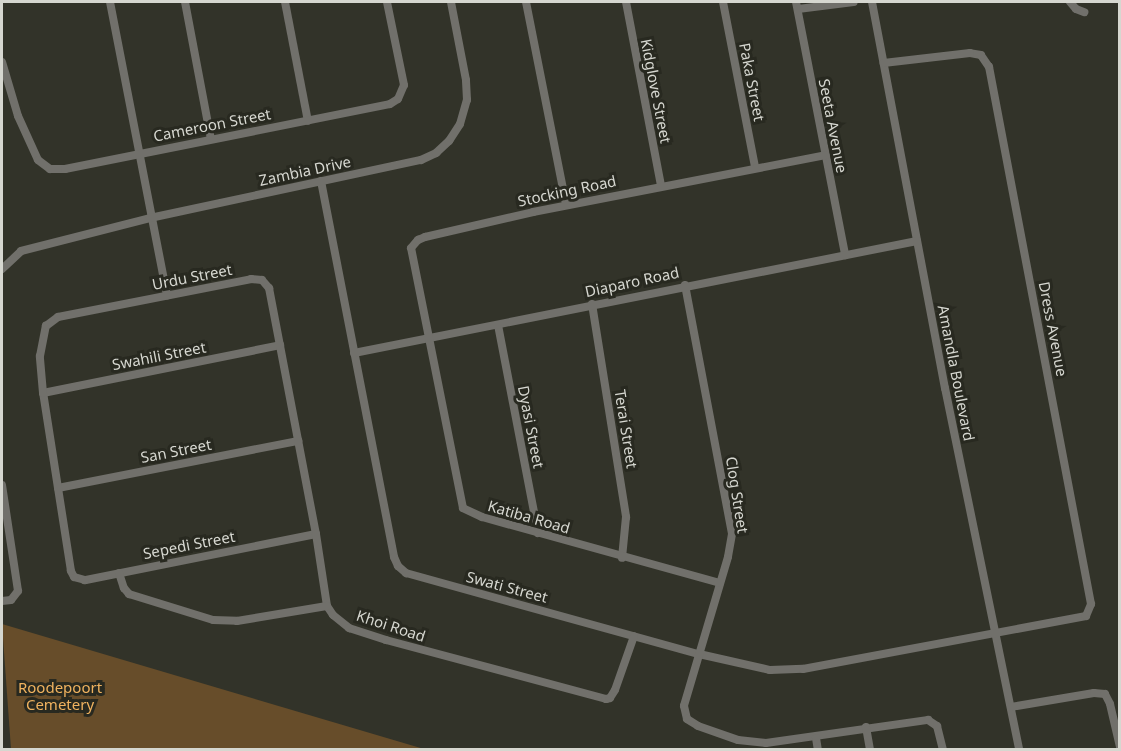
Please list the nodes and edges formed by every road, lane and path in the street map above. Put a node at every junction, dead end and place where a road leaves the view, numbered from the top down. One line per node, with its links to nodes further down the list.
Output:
1 (110, 2): 19 (street)
2 (185, 2): 18 (street)
3 (285, 2): 4 (street); 17 (street)
4 (296, 2)
5 (387, 2): 17 (street, Cameroon Street)
6 (451, 2): 22 (street, Zambia Drive)
7 (526, 2): 24 (street)
8 (626, 2): 23 (street, Kidglove Street)
9 (723, 2): 21 (street, Paka Street)
10 (854, 2): 13 (street)
11 (873, 2): 16 (street, Amandla Boulevard)
12 (1070, 2): 14 (street)
13 (797, 5): 20 (street, Seeta Avenue)
14 (1084, 12)
15 (2, 62): 19 (street, Cameroon Street)
16 (884, 63): 26 (street, Amandla Boulevard); 48 (street, Dress Avenue)
17 (308, 121): 18 (street, Cameroon Street)
18 (211, 139): 19 (street, Cameroon Street)
19 (139, 153): 25 (street)
20 (825, 155): 21 (street, Stocking Road); 27 (street, Seeta Avenue)
21 (754, 167): 23 (street, Stocking Road)
22 (321, 181): 25 (street, Zambia Drive); 35 (street, Swati Street)
23 (661, 185): 24 (street, Stocking Road)
24 (566, 204): 33 (street, Stocking Road)
25 (150, 219): 28 (street, Zambia Drive); 30 (street)
26 (917, 241): 27 (street, Diaparo Road); 48 (street, Amandla Boulevard)
27 (845, 255): 29 (street, Diaparo Road)
28 (2, 268)
29 (685, 285): 31 (street, Diaparo Road); 45 (street, Clog Street)
30 (167, 296): 34 (street, Urdu Street); 36 (street, Urdu Street)
31 (592, 304): 32 (street, Diaparo Road); 42 (street, Terai Street)
32 (498, 325): 33 (street, Diaparo Road); 40 (street, Dyasi Street)
33 (429, 339): 35 (street, Diaparo Road); 40 (street, Katiba Road)
34 (280, 345): 36 (street, Swahili Street); 37 (street, Urdu Street)
35 (354, 353): 49 (street, Swati Street)
36 (43, 393): 39 (street, Urdu Street)
37 (298, 441): 39 (street, San Street); 41 (street, Urdu Street)
38 (2, 485): 46 (street)
39 (58, 488): 43 (street, Urdu Street)
40 (538, 533): 42 (street, Katiba Road)
41 (316, 534): 44 (street, Sepedi Street); 47 (street, Urdu Street)
42 (622, 558): 45 (street, Katiba Road)
43 (71, 571): 44 (street, Sepedi Street)
44 (119, 573): 47 (street)
45 (720, 583): 50 (street, Clog Street)
46 (2, 601)
47 (327, 606): 49 (street, Khoi Road)
48 (996, 632): 50 (street, Swati Street); 51 (street, Amandla Boulevard)
49 (634, 636): 50 (street, Swati Street)
50 (699, 654): 53 (street, Clog Street)
51 (1011, 707): 54 (street); 58 (street, Amandla Boulevard)
52 (866, 727): 53 (street); 56 (street); 57 (street)
53 (816, 738): 55 (street)
54 (1119, 747)
55 (818, 750)
56 (870, 750)
57 (943, 750)
58 (1019, 750)

